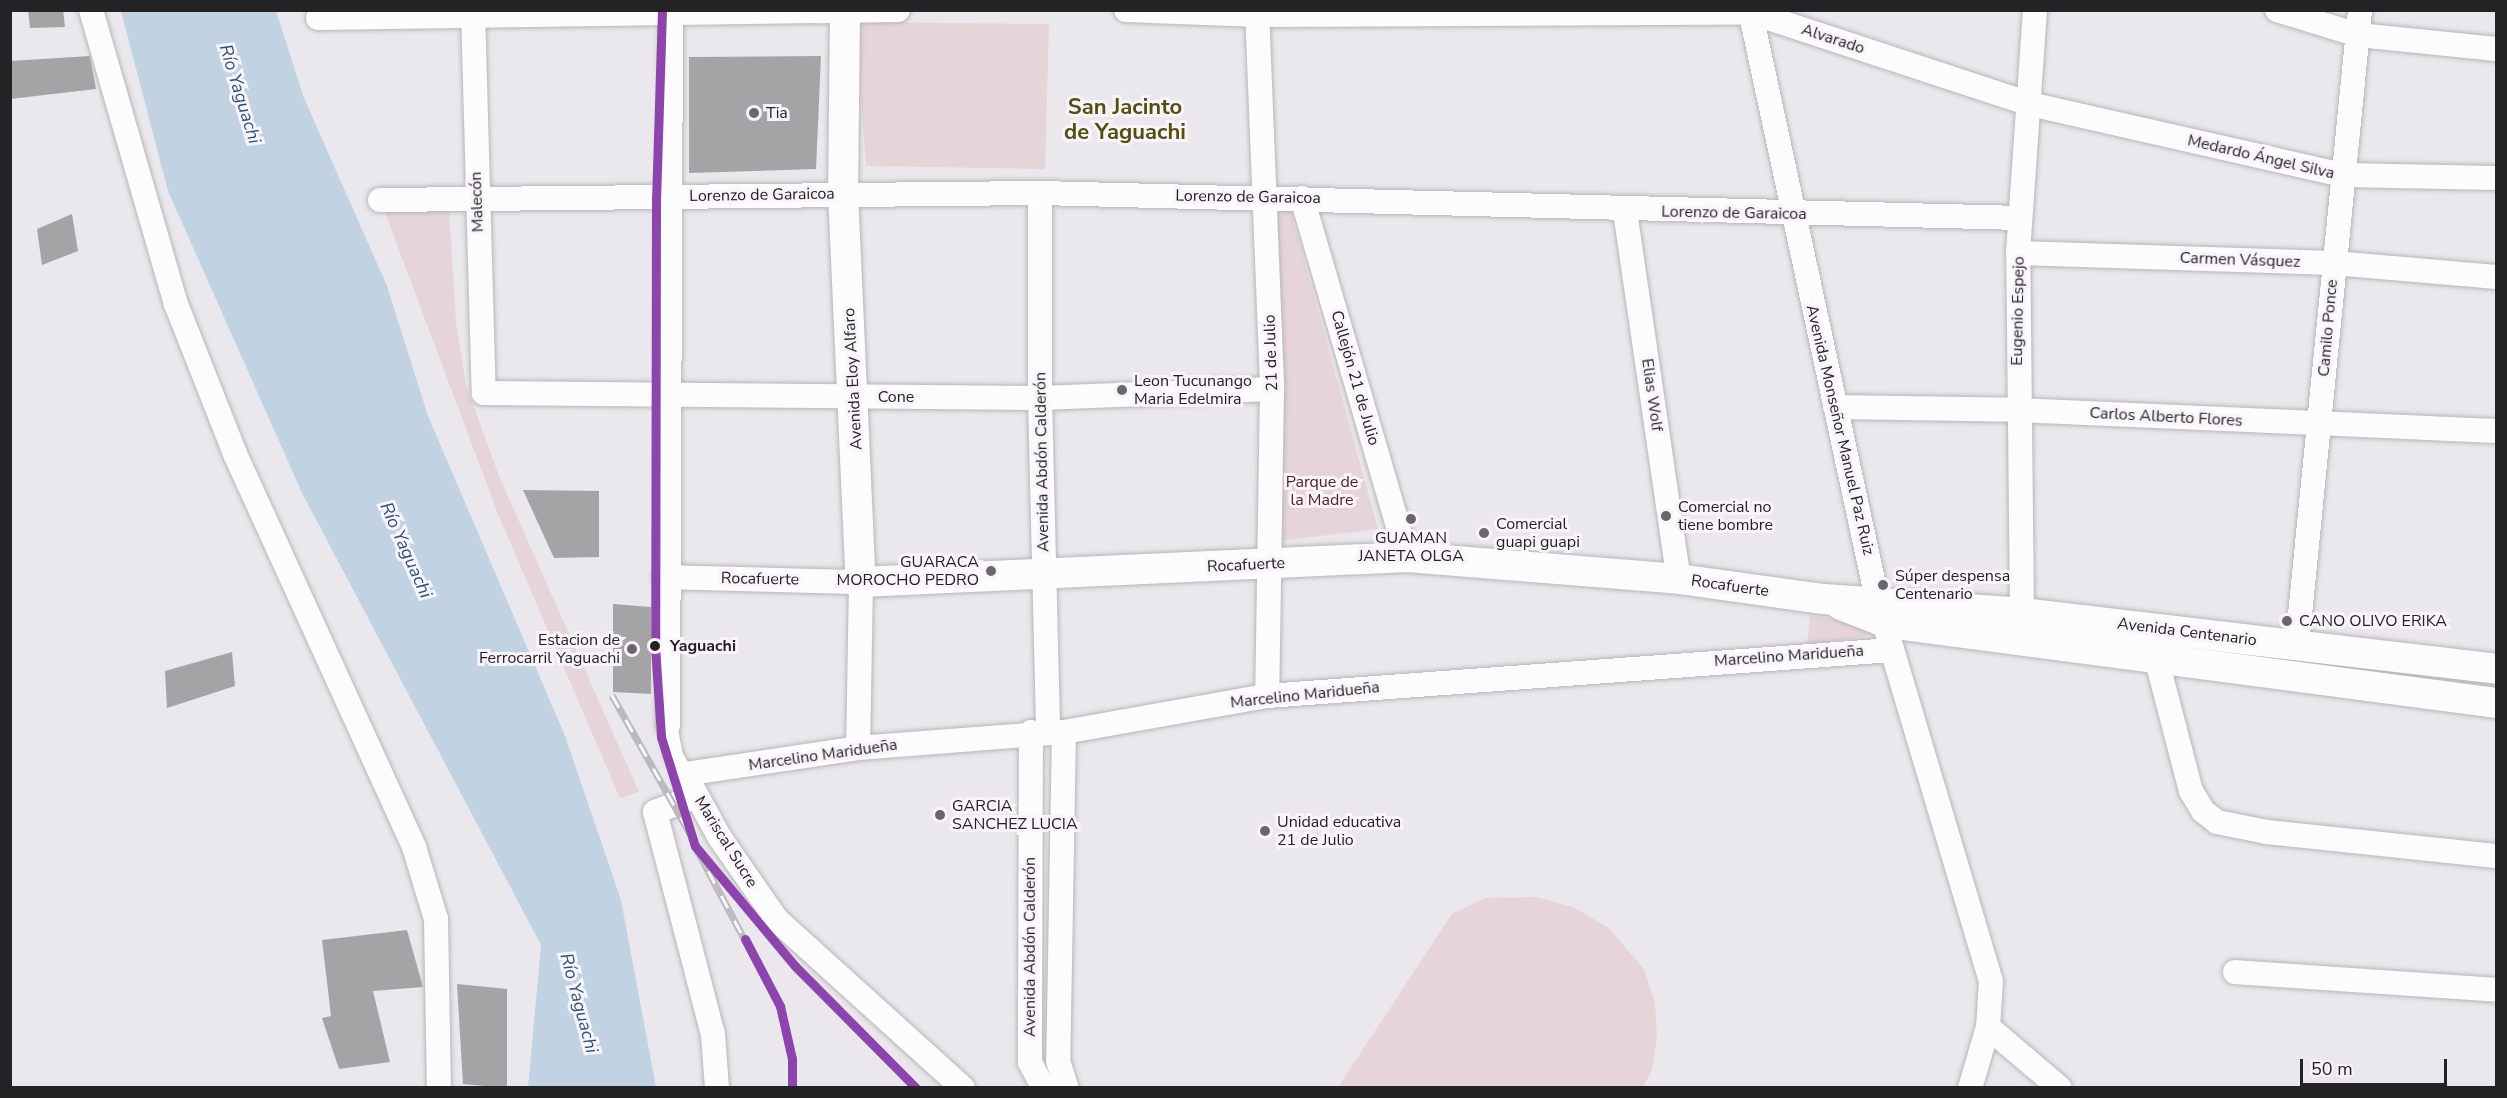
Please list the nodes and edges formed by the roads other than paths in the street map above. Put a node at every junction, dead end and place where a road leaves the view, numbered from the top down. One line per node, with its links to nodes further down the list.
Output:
1 (91, 10): 63 (street)
2 (898, 10): 8 (street)
3 (1126, 10): 11 (street, Alvarado)
4 (2035, 10): 15 (street, Eugenio Espejo)
5 (2277, 10): 13 (street)
6 (2360, 10): 13 (street, Camilo Ponce)
7 (671, 11): 8 (street); 10 (street); 21 (street, Mariscal Sucre)
8 (845, 11): 18 (street, Avenida Eloy Alfaro)
9 (1750, 11): 11 (street, Alvarado); 15 (street, Alvarado); 26 (street, Avenida Monseñor Manuel Paz Ruiz)
10 (473, 13): 12 (street); 20 (street, Malecón)
11 (1257, 13): 22 (street, 21 de Julio)
12 (318, 18)
13 (2358, 35): 14 (street); 16 (street, Camilo Ponce)
14 (2496, 49)
15 (2030, 104): 16 (street, Medardo Ángel Silva); 27 (street, Eugenio Espejo)
16 (2343, 175): 17 (street, Medardo Ángel Silva); 29 (street, Camilo Ponce)
17 (2496, 178)
18 (843, 193): 19 (street, Lorenzo de Garaicoa); 21 (street, Lorenzo de Garaicoa); 34 (street, Avenida Eloy Alfaro)
19 (1040, 193): 22 (street, Lorenzo de Garaicoa); 35 (street, Avenida Abdón Calderón)
20 (477, 197): 21 (street, Lorenzo de Garaicoa); 24 (street, Lorenzo de Garaicoa); 32 (street, Malecón)
21 (669, 197): 33 (street, Mariscal Sucre)
22 (1265, 197): 23 (street, Lorenzo de Garaicoa); 31 (street, 21 de Julio)
23 (1302, 198): 25 (street, Lorenzo de Garaicoa); 40 (street, Callejón 21 de Julio)
24 (380, 200)
25 (1625, 211): 26 (street, Lorenzo de Garaicoa); 44 (street, Elias Wolf)
26 (1791, 214): 27 (street, Lorenzo de Garaicoa); 36 (street, Avenida Monseñor Manuel Paz Ruiz)
27 (2020, 218): 28 (street, Eugenio Espejo)
28 (2018, 253): 29 (street, Carmen Vásquez); 37 (street, Eugenio Espejo)
29 (2334, 263): 30 (street, Carmen Vásquez); 38 (street, Camilo Ponce)
30 (2496, 277)
31 (1272, 389): 35 (street, Cone); 41 (street, 21 de Julio)
32 (484, 393): 33 (street, Cone)
33 (670, 394): 34 (street, Cone); 43 (street, Mariscal Sucre)
34 (854, 396): 35 (street, Cone); 45 (street, Avenida Eloy Alfaro)
35 (1040, 398): 42 (street, Avenida Abdón Calderón)
36 (1835, 407): 37 (street, Carlos Alberto Flores); 47 (street, Avenida Monseñor Manuel Paz Ruiz)
37 (2017, 410): 38 (street, Carlos Alberto Flores); 46 (street, Eugenio Espejo)
38 (2320, 424): 39 (street, Carlos Alberto Flores); 48 (street, Camilo Ponce)
39 (2496, 431)
40 (1407, 557): 41 (street, Rocafuerte); 44 (street, Rocafuerte)
41 (1268, 564): 42 (street, Rocafuerte); 51 (street, 21 de Julio)
42 (1044, 575): 45 (street, Rocafuerte); 54 (street, Avenida Abdón Calderón)
43 (665, 577): 45 (street, Rocafuerte); 53 (street, Mariscal Sucre)
44 (1679, 579): 47 (street, Rocafuerte)
45 (861, 582): 55 (street, Avenida Eloy Alfaro)
46 (2022, 613): 47 (street, Avenida Centenario); 48 (street, Avenida Centenario)
47 (1886, 624): 49 (street, Avenida Centenario); 51 (street, Marcelino Maridueña); 61 (street, Avenida Monseñor Manuel Paz Ruiz)
48 (2297, 645): 50 (street, Avenida Centenario)
49 (2156, 657): 52 (street, Avenida Centenario); 58 (street)
50 (2496, 669)
51 (1267, 696): 54 (street, Marcelino Maridueña)
52 (2496, 703)
53 (668, 725): 56 (street, Mariscal Sucre)
54 (1048, 732): 55 (street, Marcelino Maridueña); 62 (street, Avenida Abdón Calderón); 62 (street, Avenida Abdón Calderón)
55 (858, 748): 56 (street, Marcelino Maridueña)
56 (685, 774): 57 (street, Mariscal Sucre)
57 (697, 796): 64 (street); 65 (street, Mariscal Sucre)
58 (2496, 856)
59 (2235, 972): 60 (street)
60 (2496, 990)
61 (1988, 1028): 66 (street, Avenida Monseñor Manuel Paz Ruiz); 67 (street)
62 (1055, 1085)
63 (439, 1088)
64 (717, 1088)
65 (963, 1088)
66 (1970, 1088)
67 (2060, 1088)

